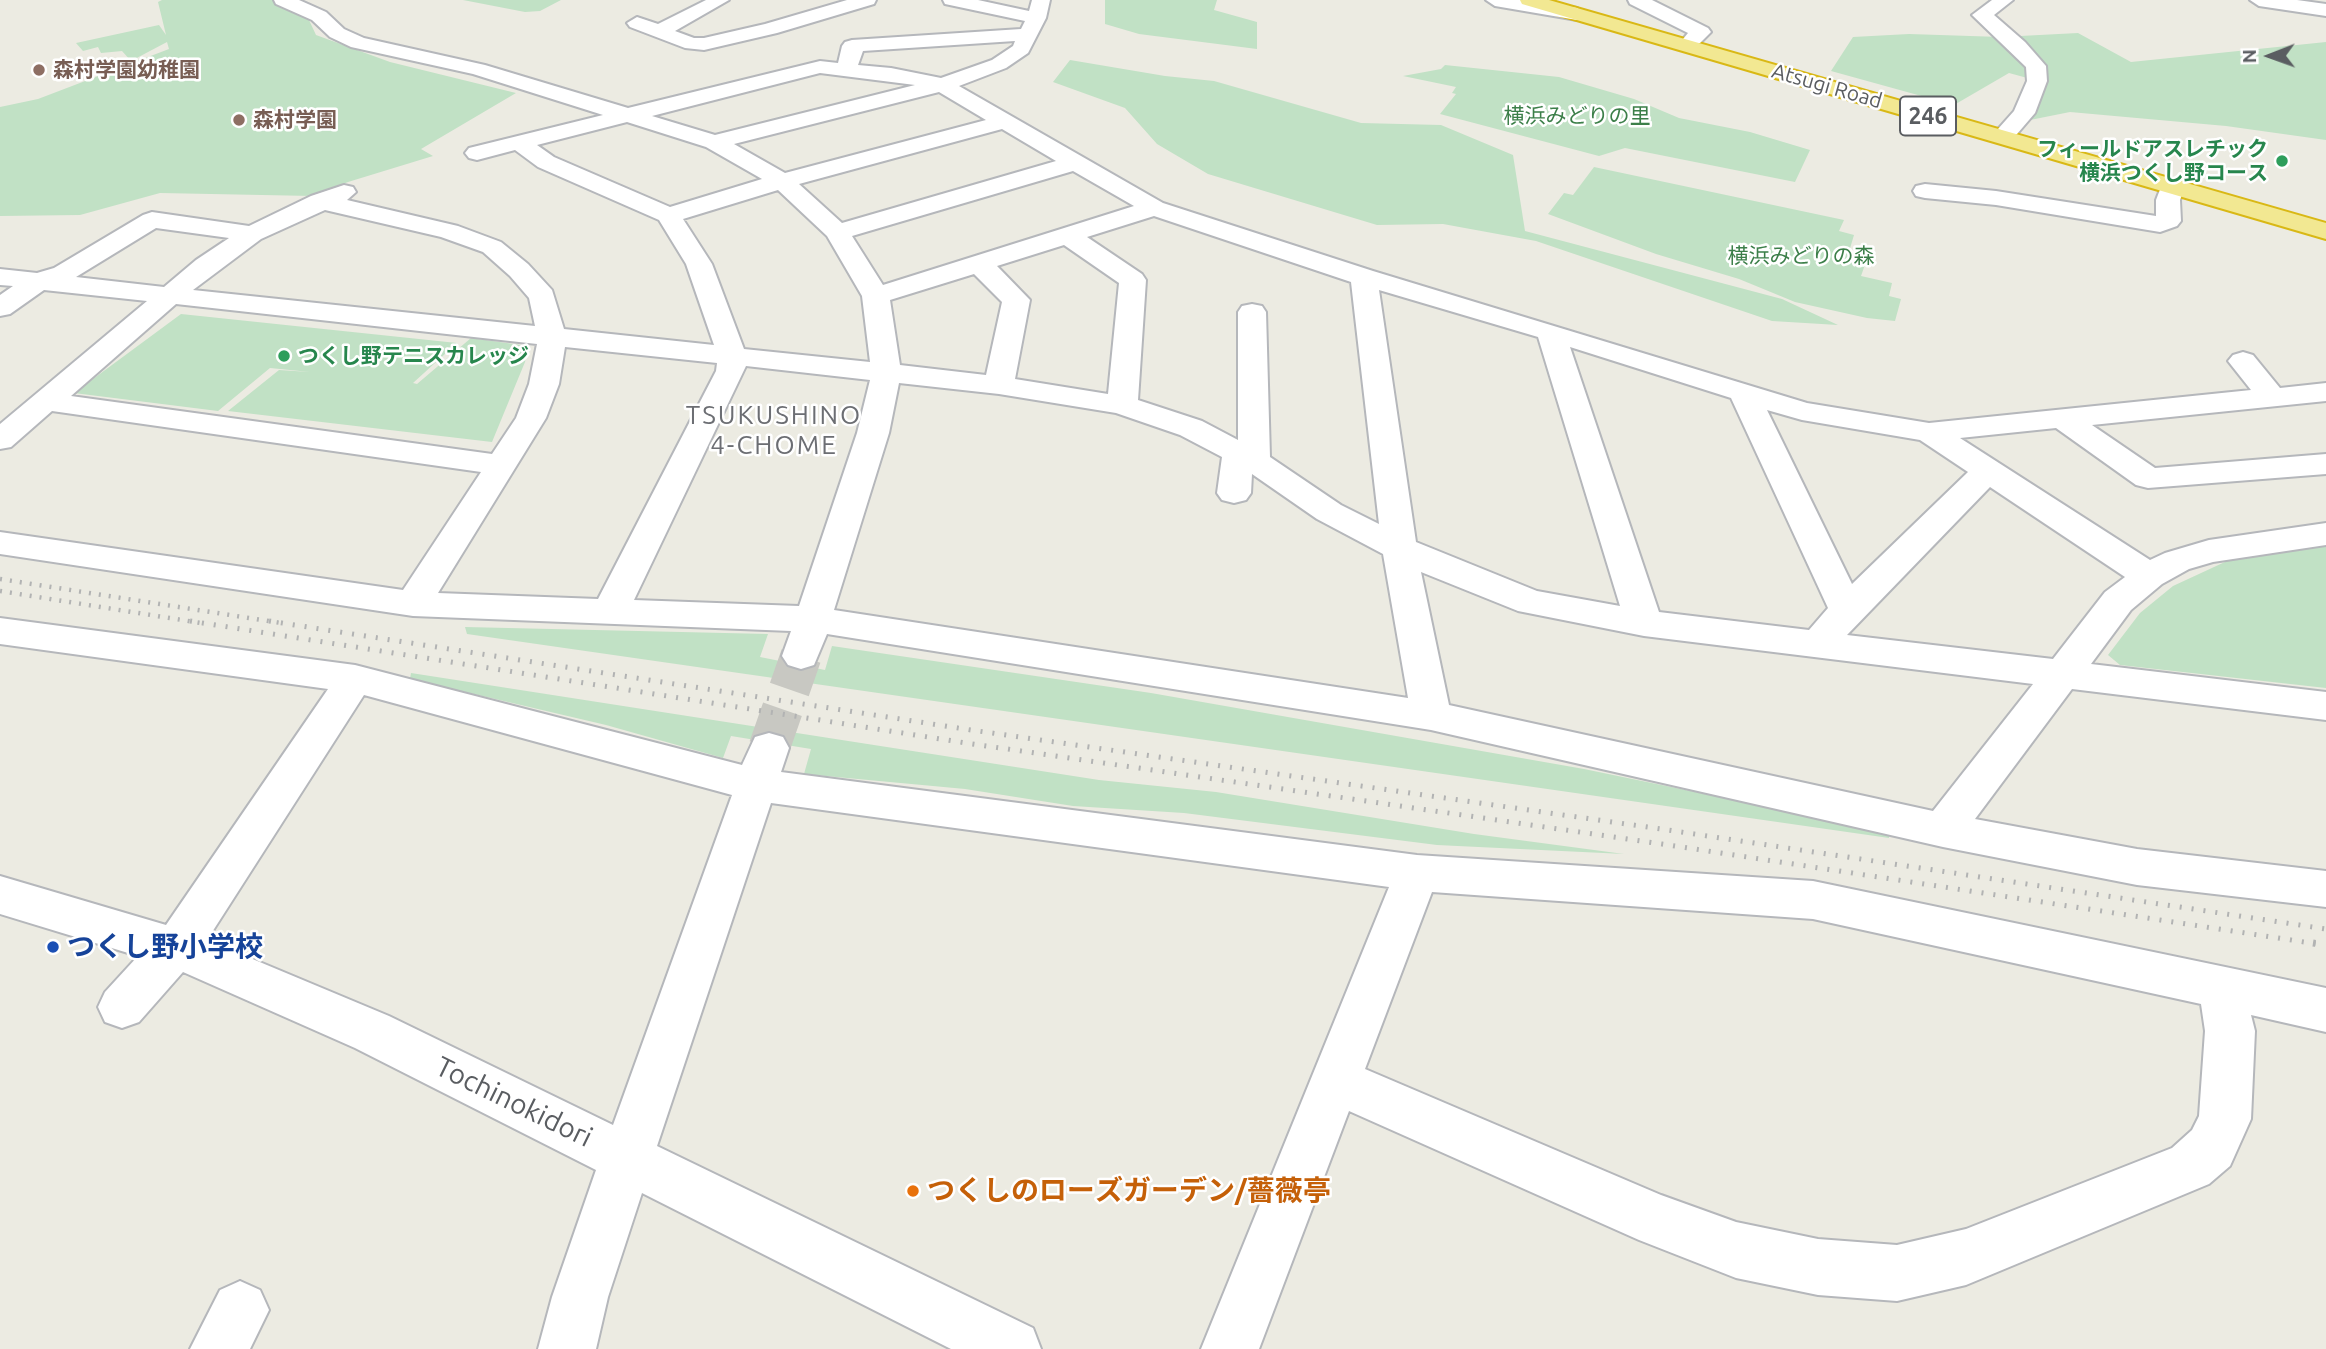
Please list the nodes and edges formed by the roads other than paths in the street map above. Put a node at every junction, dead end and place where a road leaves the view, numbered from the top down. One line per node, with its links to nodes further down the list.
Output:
1 (283, 0): 19 (street)
2 (720, 0): 15 (street)
3 (867, 0): 15 (street)
4 (952, 0): 13 (street)
5 (1495, 0): 12 (street)
6 (1529, 0): 12 (highway, Atsugi Road / 246)
7 (1557, 0): 16 (highway, Atsugi Road / 246)
8 (1637, 0): 16 (street)
9 (2004, 0): 21 (street)
10 (2259, 0): 11 (street)
11 (2326, 10)
12 (1577, 14): 28 (highway, Atsugi Road / 246)
13 (1035, 17): 17 (street); 18 (street)
14 (636, 23): 15 (street)
15 (660, 31)
16 (1693, 39): 21 (highway, Atsugi Road / 246)
17 (846, 68): 18 (street); 19 (street)
18 (942, 85): 20 (street); 22 (street)
19 (628, 114): 22 (street); 23 (street)
20 (1006, 121): 25 (street); 26 (street)
21 (2009, 129): 33 (highway, Atsugi Road / 246)
22 (715, 142): 26 (street)
23 (520, 143): 24 (street); 32 (street)
24 (477, 153)
25 (1075, 163): 31 (street); 35 (street)
26 (782, 181): 32 (street); 35 (street)
27 (362, 185): 30 (street)
28 (2173, 187): 29 (street); 34 (highway, Atsugi Road / 246)
29 (1925, 191)
30 (320, 201): 36 (street); 47 (street)
31 (1154, 208): 37 (street); 39 (street)
32 (668, 215): 48 (street)
33 (2326, 220)
34 (2326, 231)
35 (836, 232): 43 (street)
36 (252, 234): 41 (street); 42 (street)
37 (1066, 235): 38 (street); 56 (street)
38 (978, 264): 43 (street); 51 (street)
39 (1364, 276): 46 (street); 67 (street)
40 (0, 277): 41 (street)
41 (39, 281): 42 (street); 44 (street)
42 (170, 295): 47 (street); 55 (street)
43 (876, 296): 50 (street)
44 (0, 308)
45 (1252, 312): 60 (street)
46 (1551, 332): 52 (street); 72 (street)
47 (552, 338): 48 (street); 62 (street)
48 (732, 356): 50 (street); 71 (street)
49 (2243, 361): 54 (street)
50 (886, 373): 51 (street); 74 (street)
51 (999, 385): 56 (street)
52 (1743, 392): 58 (street); 70 (street)
53 (2326, 392): 54 (street)
54 (2271, 397): 57 (street)
55 (44, 401): 59 (street); 62 (street)
56 (1122, 405): 60 (street)
57 (2063, 419): 58 (street); 61 (street)
58 (1929, 432): 63 (street)
59 (0, 440)
60 (1246, 457): 64 (street); 67 (street)
61 (2326, 464)
62 (502, 465): 69 (street)
63 (1989, 470): 68 (street); 70 (street)
64 (1234, 493)
65 (2326, 534): 68 (street)
66 (0, 543): 69 (street)
67 (1399, 548): 72 (street); 79 (street)
68 (2149, 576): 76 (street)
69 (413, 604): 71 (street)
70 (1847, 610): 75 (street)
71 (609, 613): 74 (street)
72 (1644, 623): 75 (street)
73 (0, 631): 77 (street)
74 (808, 638): 79 (street)
75 (1818, 644): 76 (street)
76 (2060, 675): 78 (street); 81 (street)
77 (355, 679): 80 (street); 85 (street)
78 (2326, 706)
79 (1431, 716): 81 (street)
80 (763, 767): 82 (street); 90 (street)
81 (1943, 830): 83 (street)
82 (1417, 873): 86 (street); 89 (street)
83 (2326, 889)
84 (0, 895): 85 (street, Tochinokidori)
85 (176, 948): 87 (street); 90 (street, Tochinokidori)
86 (2222, 988): 88 (street); 89 (street)
87 (121, 1007)
88 (2326, 1010)
89 (1336, 1081): 93 (street)
90 (627, 1158): 91 (street); 92 (street, Tochinokidori)
91 (567, 1349)
92 (1012, 1349)
93 (1230, 1349)

